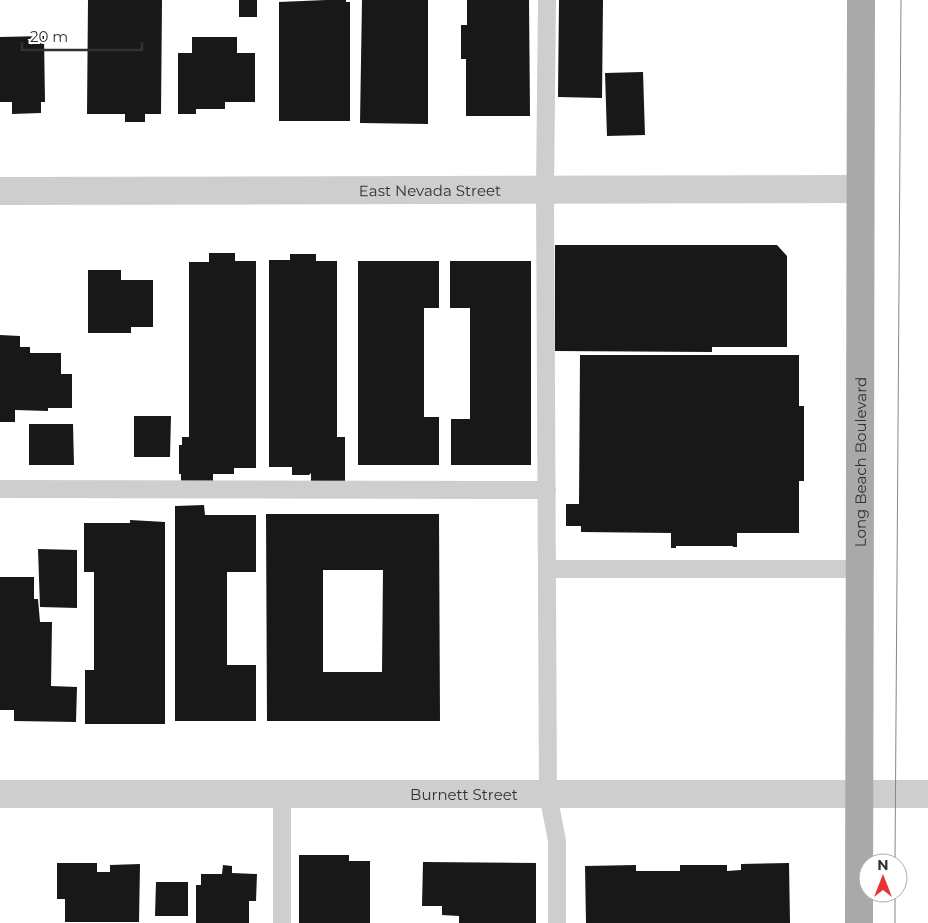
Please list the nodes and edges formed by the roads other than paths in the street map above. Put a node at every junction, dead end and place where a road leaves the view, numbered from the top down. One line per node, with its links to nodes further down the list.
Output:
1 (547, 0): 5 (lane)
2 (860, 0): 3 (main road, Long Beach Boulevard)
3 (860, 189): 5 (street, East Nevada Street); 9 (main road, Long Beach Boulevard)
4 (0, 191): 5 (street, East Nevada Street)
5 (545, 191): 7 (lane)
6 (0, 489): 7 (lane)
7 (547, 490): 8 (lane)
8 (547, 569): 9 (lane); 12 (lane)
9 (860, 569): 13 (main road, Long Beach Boulevard)
10 (0, 794): 11 (street, Burnett Street)
11 (282, 794): 12 (street, Burnett Street); 15 (lane)
12 (548, 794): 13 (street, Burnett Street); 16 (lane)
13 (858, 794): 14 (street, Burnett Street); 17 (main road, Long Beach Boulevard)
14 (928, 794)
15 (282, 923)
16 (557, 923)
17 (859, 923)

